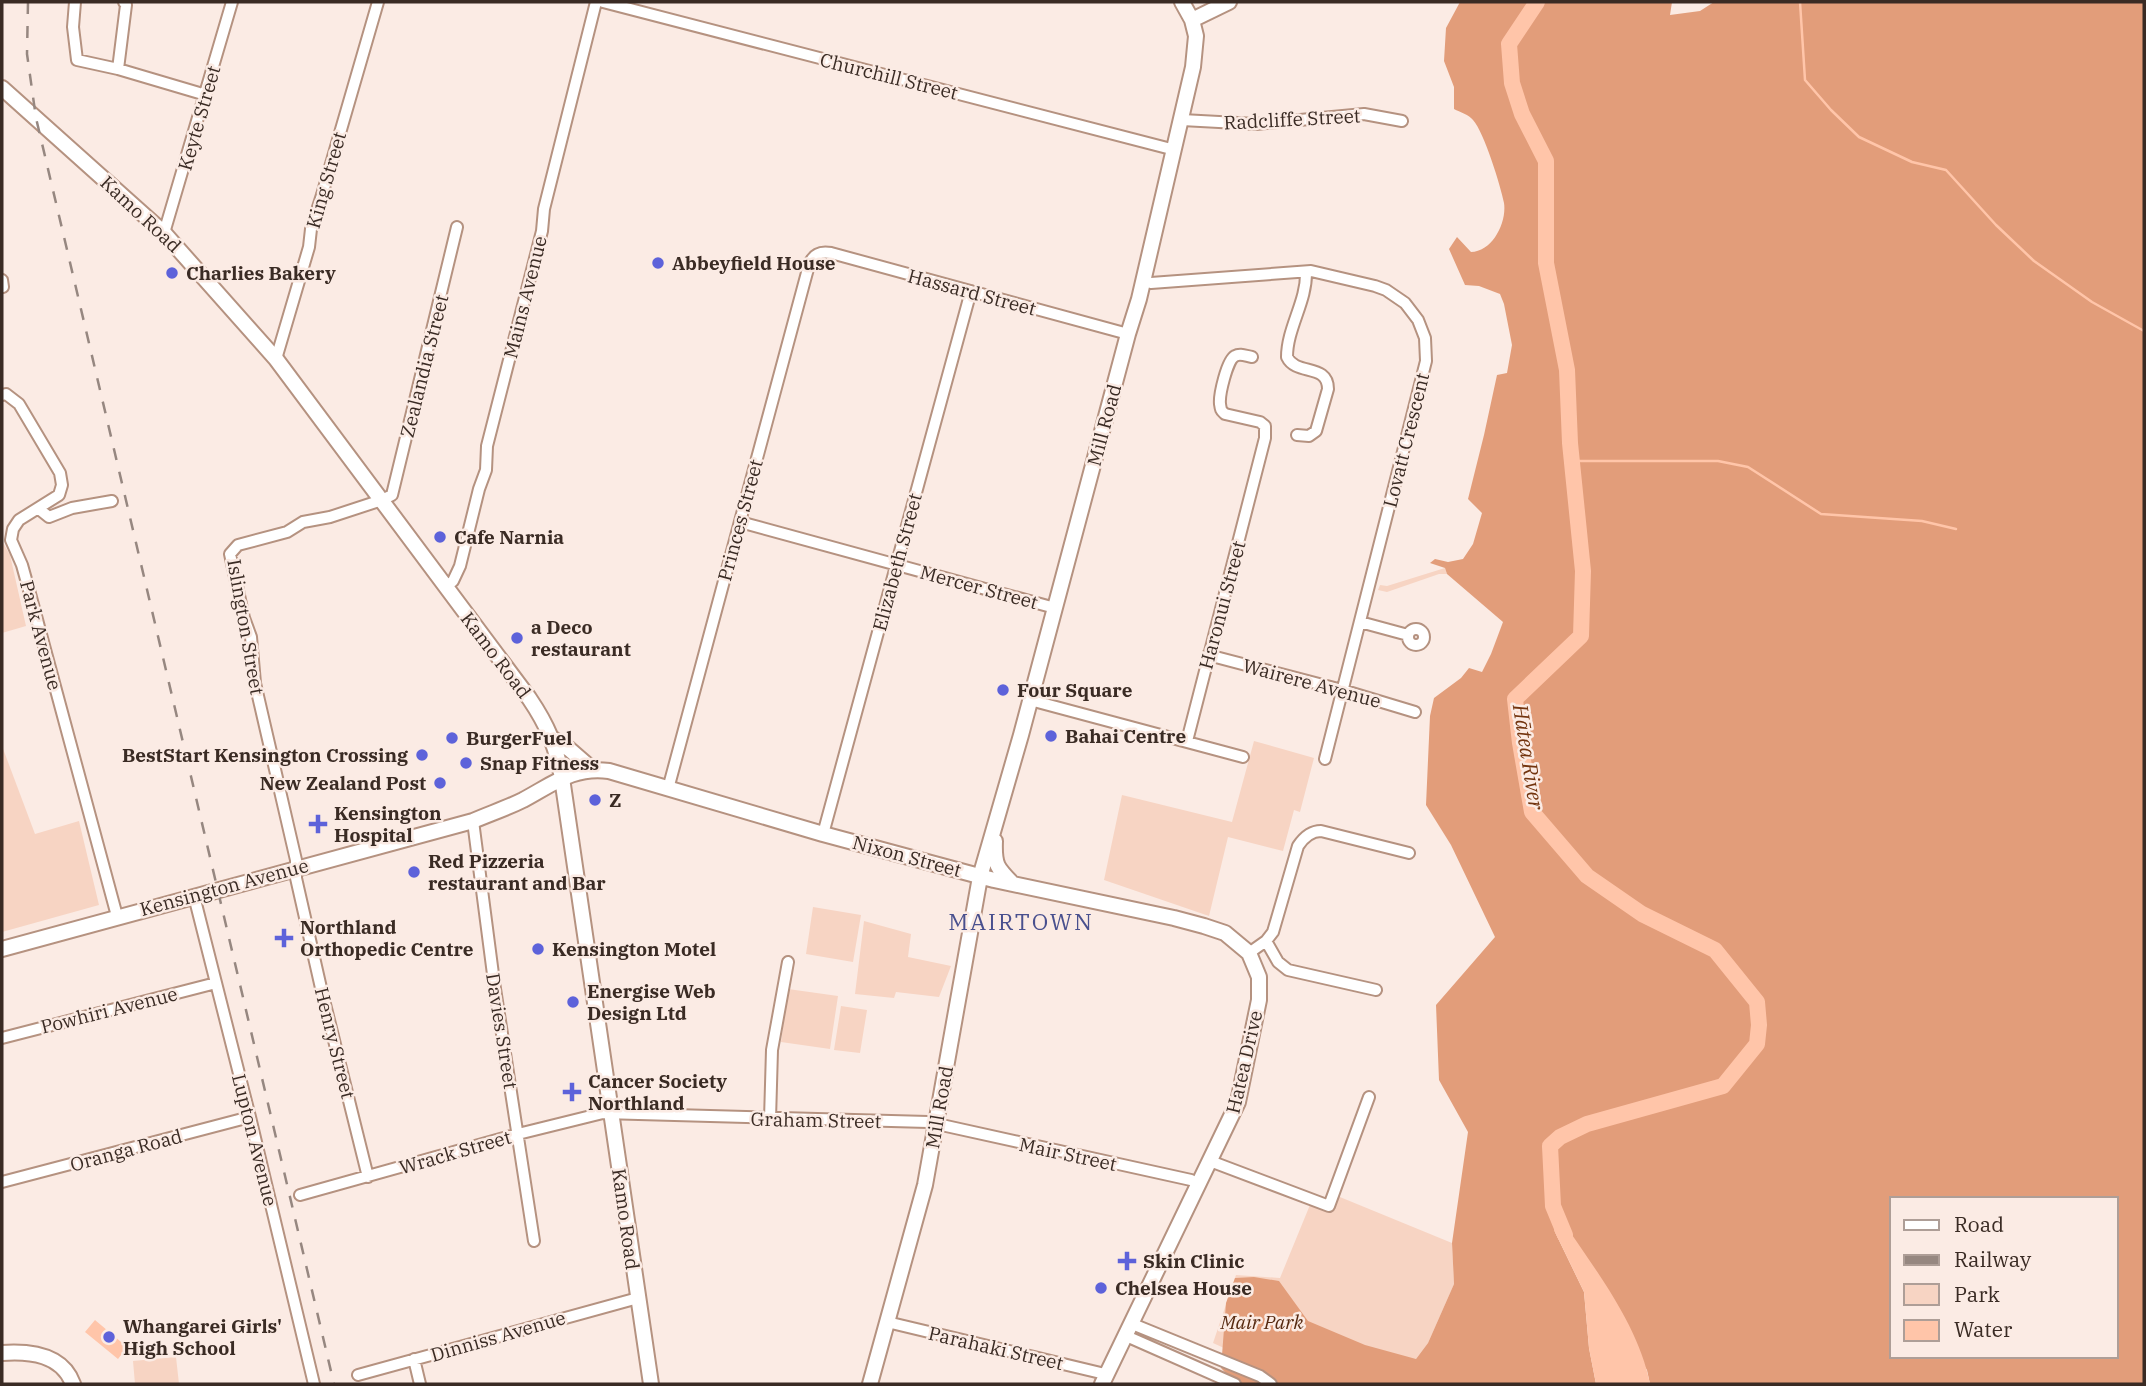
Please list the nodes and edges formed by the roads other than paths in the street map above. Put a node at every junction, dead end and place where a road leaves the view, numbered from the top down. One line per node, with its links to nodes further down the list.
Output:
1 (75, 2): 10 (street)
2 (124, 2): 10 (street)
3 (232, 2): 12 (street, Keyte Street)
4 (378, 2): 24 (street, King Street)
5 (596, 2): 32 (street, Mains Avenue)
6 (603, 2): 15 (street, Churchill Street)
7 (1182, 2): 9 (main road)
8 (1229, 2): 9 (main road)
9 (1192, 20): 13 (main road, Mill Road)
10 (118, 69): 12 (street)
11 (2, 88): 17 (main road, Kamo Road)
12 (206, 95): 17 (street, Keyte Street)
13 (1182, 120): 14 (street, Radcliffe Street); 15 (main road, Mill Road)
14 (1402, 121)
15 (1175, 150): 20 (main road, Mill Road)
16 (457, 227): 27 (street, Zealandia Street)
17 (164, 233): 24 (main road, Kamo Road)
18 (816, 254): 21 (street, Hassard Street); 30 (street, Princes Street)
19 (1306, 272): 20 (street, Lovatt Crescent); 26 (street); 34 (street, Lovatt Crescent)
20 (1144, 281): 22 (main road, Mill Road)
21 (971, 291): 22 (street, Hassard Street); 31 (street, Elizabeth Street)
22 (1128, 334): 33 (main road, Mill Road)
23 (1252, 357): 36 (street, Haronui Street)
24 (276, 359): 27 (main road, Kamo Road)
25 (2, 395): 29 (street, Park Avenue)
26 (1297, 435)
27 (382, 500): 32 (main road, Kamo Road); 51 (street, Islington Street)
28 (112, 501): 29 (street)
29 (39, 509): 55 (street, Park Avenue)
30 (740, 522): 31 (street, Mercer Street); 46 (street, Princes Street)
31 (897, 565): 33 (street, Mercer Street); 49 (street, Elizabeth Street)
32 (445, 587): 40 (main road, Kamo Road)
33 (1055, 608): 38 (main road, Mill Road)
34 (1360, 622): 35 (street); 37 (street, Lovatt Crescent)
35 (1408, 635)
36 (1209, 655): 37 (street, Wairere Avenue); 41 (street, Haronui Street)
37 (1342, 690): 39 (street, Wairere Avenue); 43 (street, Lovatt Crescent)
38 (1030, 700): 41 (street); 48 (main road, Mill Road)
39 (1415, 712)
40 (553, 739): 44 (main road); 45 (main road, Kamo Road)
41 (1187, 741): 42 (street)
42 (1243, 757)
43 (1325, 760)
44 (592, 769): 45 (main road, Nixon Street); 46 (main road, Nixon Street)
45 (562, 778): 47 (main road, Kensington Avenue); 64 (main road, Kamo Road)
46 (668, 789): 49 (main road, Nixon Street)
47 (472, 821): 51 (main road, Kensington Avenue); 68 (street, Davies Street)
48 (995, 826): 52 (main road, Mill Road); 53 (main road, Mill Road)
49 (823, 834): 52 (main road, Nixon Street)
50 (1409, 853): 56 (street)
51 (296, 867): 54 (main road, Kensington Avenue); 70 (street, Henry Street)
52 (980, 877): 53 (main road, Nixon Street); 67 (main road, Mill Road)
53 (1014, 884): 58 (main road, Nixon Street)
54 (194, 896): 55 (main road, Kensington Avenue); 60 (street, Lupton Avenue)
55 (117, 916): 57 (main road, Kensington Avenue)
56 (1266, 941): 58 (street); 61 (street)
57 (2, 949)
58 (1249, 953): 69 (main road, Hatea Drive)
59 (788, 962): 66 (street)
60 (216, 982): 62 (street, Powhiri Avenue); 65 (street, Lupton Avenue)
61 (1377, 990)
62 (2, 1038)
63 (1369, 1097): 69 (street)
64 (611, 1114): 66 (street, Graham Street); 68 (street, Wrack Street); 75 (main road, Kamo Road)
65 (250, 1117): 71 (street, Oranga Road); 83 (street, Lupton Avenue)
66 (770, 1119): 67 (street, Graham Street)
67 (937, 1124): 72 (street, Mair Street); 76 (main road, Mill Road)
68 (518, 1134): 70 (street, Wrack Street); 74 (street, Davies Street)
69 (1210, 1161): 72 (main road, Hatea Drive)
70 (368, 1177): 73 (street, Wrack Street)
71 (2, 1182)
72 (1199, 1184): 77 (main road, Hatea Drive)
73 (300, 1195)
74 (534, 1241)
75 (638, 1298): 79 (street, Dinniss Avenue); 85 (main road, Kamo Road)
76 (887, 1322): 81 (street, Parahaki Street); 86 (main road, Mill Road)
77 (1127, 1329): 81 (main road, Hatea Drive); 87 (street); 88 (street)
78 (2, 1353): 82 (main road)
79 (414, 1359): 80 (street, Dinniss Avenue); 84 (street)
80 (358, 1375)
81 (1103, 1379)
82 (73, 1384)
83 (314, 1384)
84 (420, 1384)
85 (651, 1384)
86 (870, 1384)
87 (1235, 1384)
88 (1271, 1384)

